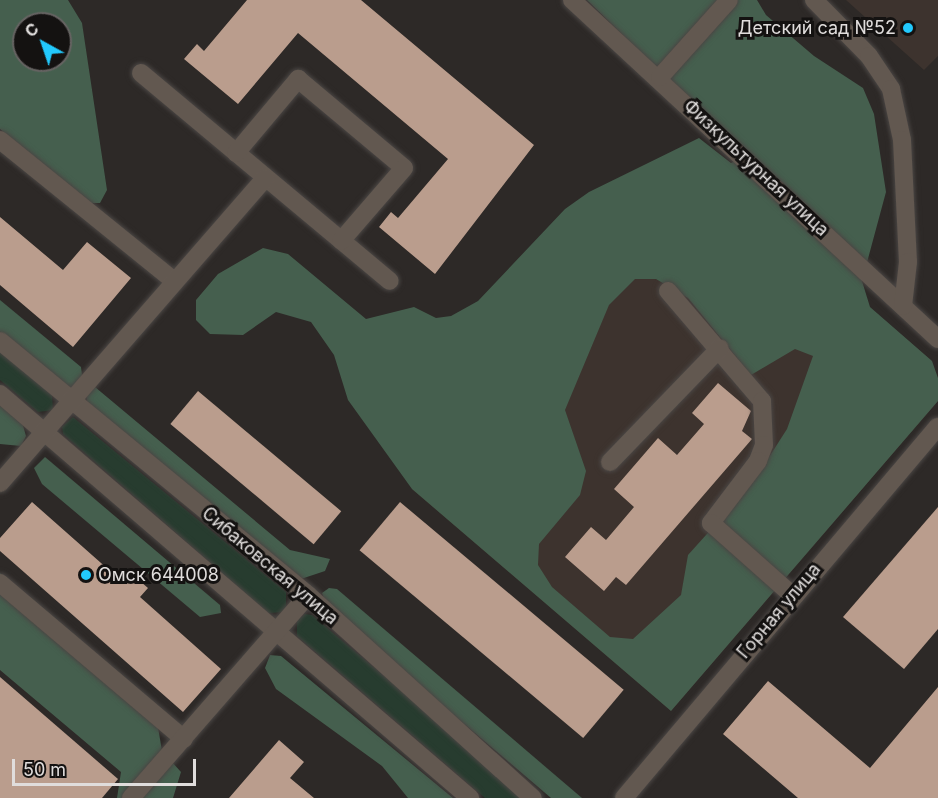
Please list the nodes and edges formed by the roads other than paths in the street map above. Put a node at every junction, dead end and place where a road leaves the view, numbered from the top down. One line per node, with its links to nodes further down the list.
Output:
1 (572, 0): 5 (street, Физкультурная улица)
2 (729, 0): 5 (street)
3 (814, 0): 13 (street)
4 (141, 73): 7 (street)
5 (660, 77): 13 (street, Физкультурная улица)
6 (0, 140): 10 (street)
7 (236, 153): 8 (street); 9 (street)
8 (265, 178): 9 (street); 10 (street)
9 (342, 241): 11 (street)
10 (173, 280): 18 (street)
11 (390, 281)
12 (668, 291): 16 (street)
13 (903, 306): 14 (street, Физкультурная улица)
14 (938, 339)
15 (0, 341): 18 (street, Сибаковская улица)
16 (720, 348): 21 (street); 25 (street)
17 (0, 394): 20 (street)
18 (72, 402): 20 (street); 24 (street, Сибаковская улица)
19 (938, 427): 25 (street, Горная улица)
20 (46, 433): 22 (street); 26 (street)
21 (610, 462)
22 (0, 483)
23 (0, 582): 27 (street)
24 (308, 594): 26 (street); 30 (street, Сибаковская улица)
25 (792, 595): 31 (street, Горная улица)
26 (276, 632): 27 (street); 29 (street)
27 (184, 740): 28 (street)
28 (131, 798)
29 (470, 798)
30 (533, 798)
31 (624, 798)

